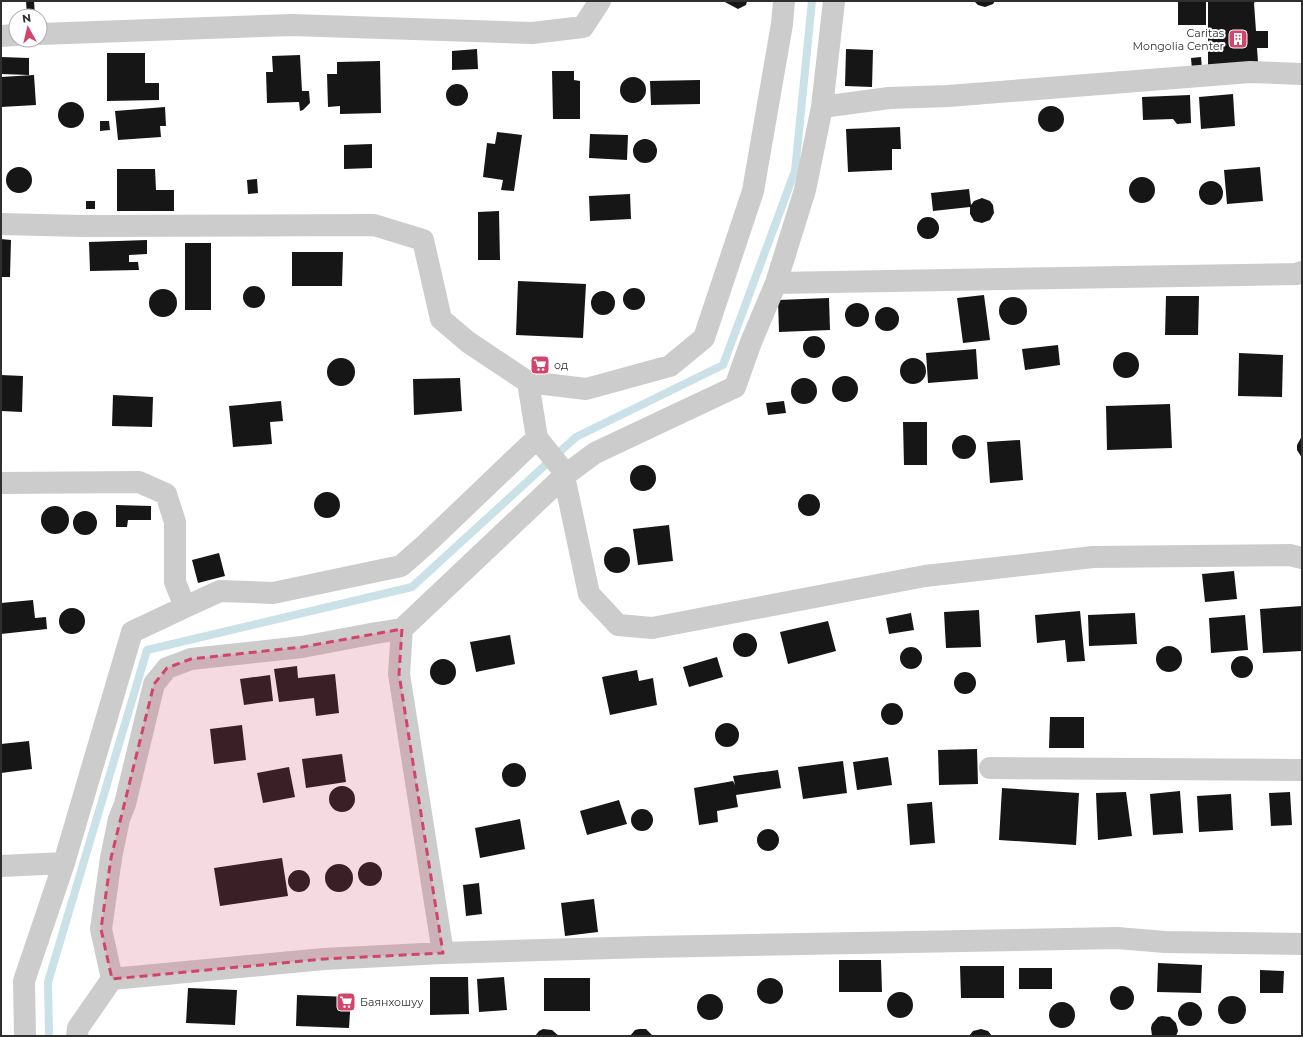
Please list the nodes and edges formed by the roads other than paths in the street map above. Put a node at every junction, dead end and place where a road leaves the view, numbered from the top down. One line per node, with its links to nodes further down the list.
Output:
1 (600, 1): 4 (street)
2 (784, 1): 10 (street)
3 (834, 1): 6 (street)
4 (48, 34)
5 (1302, 74): 6 (street)
6 (822, 106): 9 (street)
7 (1, 224): 10 (street)
8 (1302, 272): 9 (street)
9 (776, 282): 12 (street)
10 (528, 382): 11 (street)
11 (540, 443): 12 (street); 15 (street)
12 (562, 472): 14 (street); 16 (street)
13 (1, 483): 15 (street)
14 (1302, 558)
15 (185, 607): 19 (street)
16 (402, 629): 22 (street); 23 (street)
17 (990, 768): 18 (street)
18 (1302, 770)
19 (64, 863): 20 (street); 24 (street)
20 (1, 866)
21 (1302, 944): 22 (street)
22 (443, 953): 23 (street)
23 (112, 979): 25 (street)
24 (25, 1036)
25 (77, 1036)

